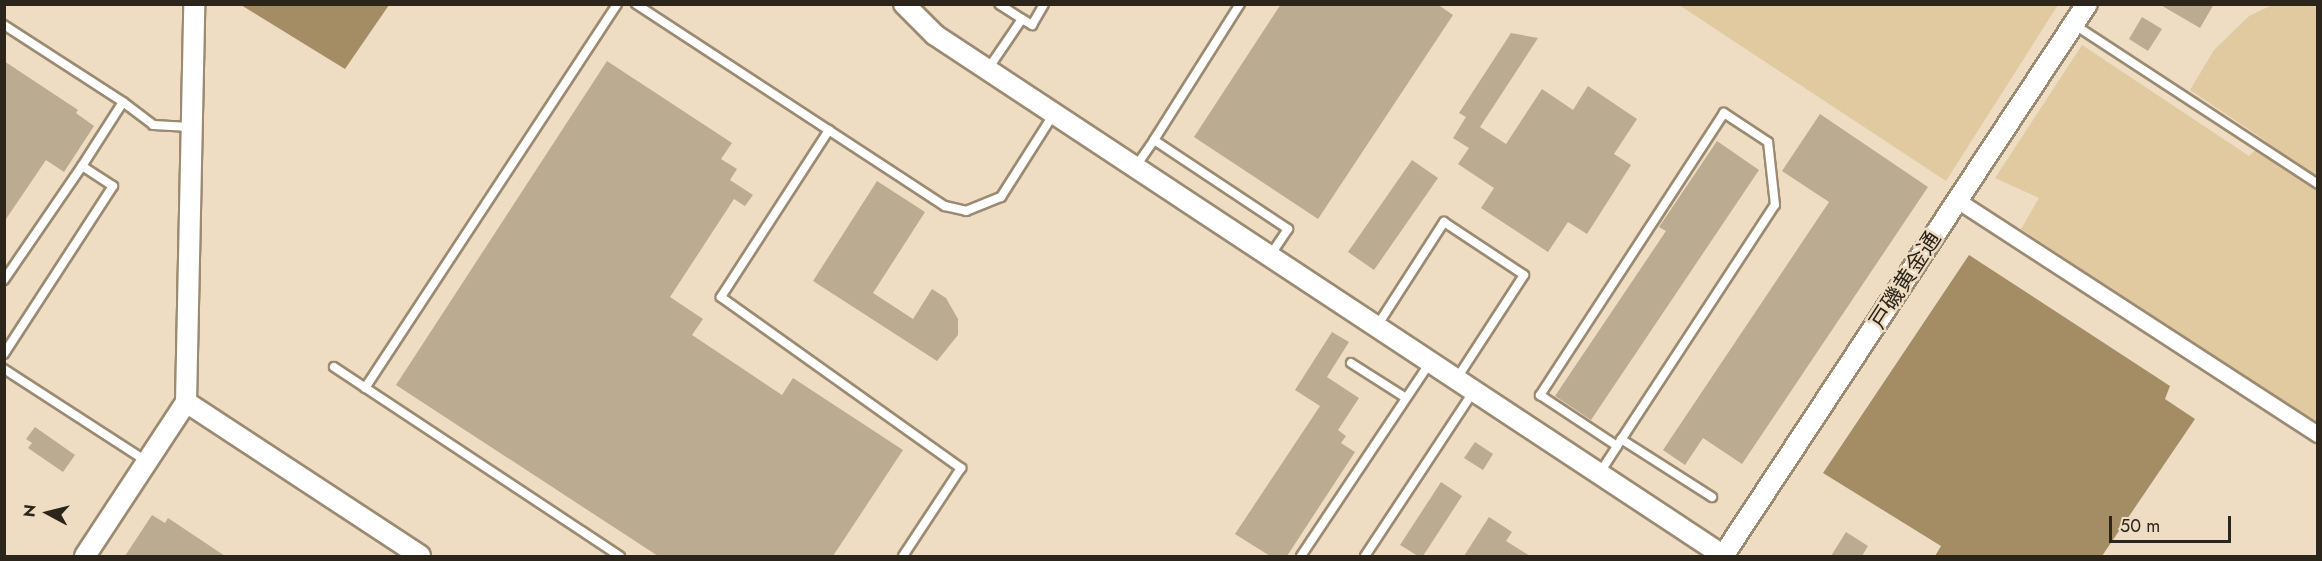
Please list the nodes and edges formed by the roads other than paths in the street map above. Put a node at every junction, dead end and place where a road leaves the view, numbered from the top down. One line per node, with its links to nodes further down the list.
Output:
1 (194, 4): 15 (street)
2 (617, 4): 31 (lane)
3 (636, 4): 16 (lane)
4 (904, 4): 12 (street)
5 (999, 4): 9 (lane)
6 (1044, 4): 9 (lane)
7 (1240, 4): 17 (lane)
8 (2087, 4): 10 (street, 戸磯黄金通)
9 (1022, 19): 12 (lane)
10 (2074, 24): 20 (lane); 21 (street, 戸磯黄金通)
11 (4, 25): 13 (lane)
12 (988, 70): 14 (street)
13 (123, 102): 15 (lane); 18 (lane)
14 (1054, 114): 16 (lane); 19 (street)
15 (191, 127): 34 (street)
16 (829, 130): 43 (lane)
17 (1154, 140): 19 (lane); 22 (lane)
18 (82, 166): 23 (lane); 25 (lane)
19 (1136, 168): 22 (street)
20 (2318, 184)
21 (1957, 200): 35 (street); 46 (street, 戸磯黄金通)
22 (1270, 256): 24 (street)
23 (4, 280)
24 (1376, 327): 26 (street); 30 (lane)
25 (4, 354)
26 (1430, 362): 30 (street); 33 (lane)
27 (1352, 363): 33 (lane)
28 (334, 367): 31 (lane)
29 (4, 369): 37 (lane)
30 (1456, 380): 32 (street)
31 (365, 388): 42 (lane)
32 (1473, 391): 38 (street); 45 (lane)
33 (1406, 398): 44 (lane)
34 (186, 402): 37 (street); 41 (street)
35 (2318, 434)
36 (1619, 442): 36 (lane); 38 (lane); 39 (lane)
37 (147, 462): 40 (street)
38 (1599, 474): 46 (street)
39 (1713, 497)
40 (85, 556)
41 (420, 556)
42 (620, 556)
43 (903, 556)
44 (1301, 556)
45 (1365, 556)
46 (1723, 556)

